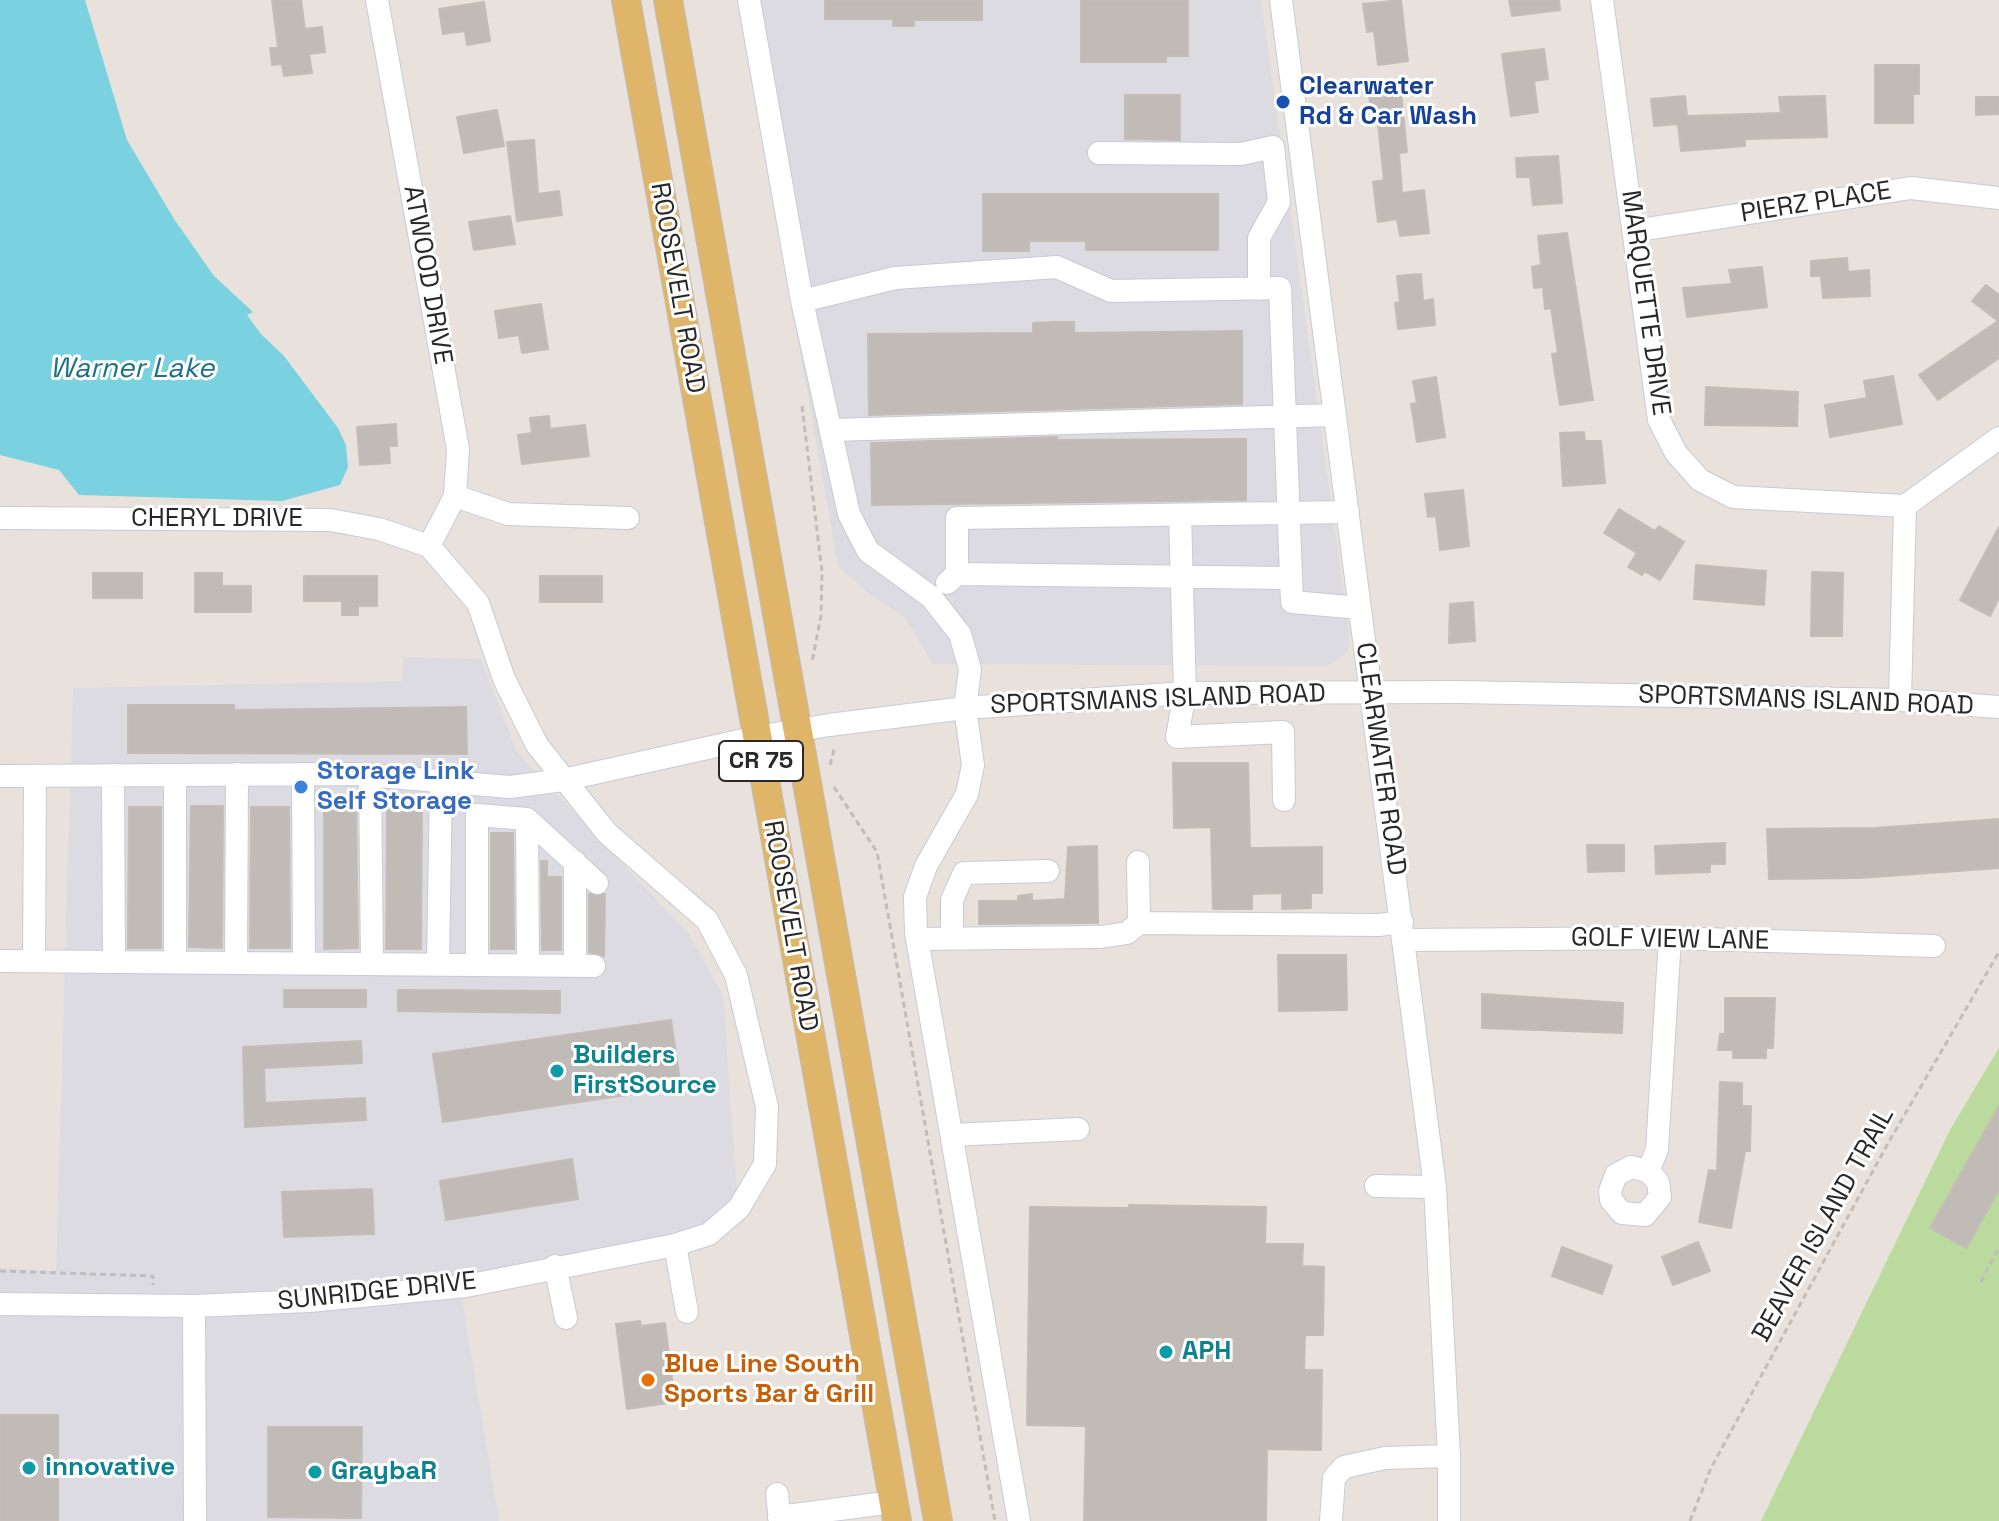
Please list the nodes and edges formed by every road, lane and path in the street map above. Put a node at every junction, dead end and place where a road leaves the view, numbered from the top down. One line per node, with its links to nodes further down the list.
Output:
1 (377, 0): 19 (street, ATWOOD DRIVE)
2 (626, 0): 40 (main road, ROOSEVELT ROAD / CR 75)
3 (668, 0): 38 (main road, ROOSEVELT ROAD / CR 75)
4 (749, 0): 14 (street)
5 (1281, 0): 7 (street, CLEARWATER ROAD)
6 (1602, 0): 11 (street, MARQUETTE DRIVE)
7 (1300, 145): 8 (street); 13 (street, CLEARWATER ROAD)
8 (1273, 147): 9 (street); 12 (street)
9 (1099, 153)
10 (1999, 198): 11 (street, PIERZ PLACE)
11 (1633, 231): 20 (street, MARQUETTE DRIVE)
12 (1270, 288): 13 (street); 14 (street); 15 (street)
13 (1319, 288): 16 (street, CLEARWATER ROAD)
14 (802, 301): 17 (street)
15 (1285, 415): 16 (street); 17 (street); 22 (street)
16 (1335, 415): 21 (street, CLEARWATER ROAD)
17 (832, 430): 30 (street)
18 (1999, 438): 20 (street)
19 (455, 496): 25 (street); 26 (street, ATWOOD DRIVE)
20 (1905, 506): 35 (street)
21 (1348, 512): 22 (street); 31 (street, CLEARWATER ROAD)
22 (1286, 514): 23 (street); 29 (street)
23 (1180, 515): 27 (street); 28 (street)
24 (0, 518): 26 (street, CHERYL DRIVE)
25 (628, 518)
26 (429, 546): 49 (street, SUNRIDGE DRIVE)
27 (957, 574): 28 (street); 30 (street)
28 (1181, 577): 29 (street); 33 (street)
29 (1290, 578): 31 (street)
30 (931, 597): 37 (street)
31 (1360, 608): 32 (street, CLEARWATER ROAD)
32 (1371, 692): 34 (street, SPORTSMANS ISLAND ROAD); 35 (street, SPORTSMANS ISLAND ROAD); 58 (street, CLEARWATER ROAD)
33 (1185, 693): 34 (street, SPORTSMANS ISLAND ROAD); 37 (street, SPORTSMANS ISLAND ROAD); 39 (street)
34 (1281, 694): 39 (street)
35 (1900, 700): 36 (street, SPORTSMANS ISLAND ROAD)
36 (1999, 707)
37 (965, 708): 38 (street, SPORTSMANS ISLAND ROAD); 61 (street)
38 (799, 730): 40 (street, SPORTSMANS ISLAND ROAD); 94 (main road, ROOSEVELT ROAD / CR 75)
39 (1283, 732): 51 (street)
40 (757, 737): 49 (street, SPORTSMANS ISLAND ROAD); 91 (main road, ROOSEVELT ROAD / CR 75)
41 (835, 746): 95 (path)
42 (237, 774): 43 (street, SPORTSMANS ISLAND ROAD); 45 (street, SPORTSMANS ISLAND ROAD); 68 (street)
43 (303, 774): 46 (street, SPORTSMANS ISLAND ROAD); 69 (street)
44 (113, 775): 45 (street, SPORTSMANS ISLAND ROAD); 48 (street, SPORTSMANS ISLAND ROAD); 66 (street)
45 (175, 775): 67 (street)
46 (370, 775): 50 (street, SPORTSMANS ISLAND ROAD); 70 (street)
47 (0, 776): 48 (street, SPORTSMANS ISLAND ROAD)
48 (35, 776): 65 (street)
49 (563, 780): 50 (street, SPORTSMANS ISLAND ROAD); 79 (street, SUNRIDGE DRIVE)
50 (441, 781): 71 (street)
51 (1284, 800)
52 (527, 819): 53 (street); 72 (street); 73 (street)
53 (575, 862): 56 (street); 73 (street)
54 (1138, 862): 57 (street)
55 (1048, 871): 59 (street)
56 (597, 883)
57 (1139, 923): 58 (street, GOLF VIEW LANE); 59 (street)
58 (1404, 931): 60 (street, GOLF VIEW LANE); 78 (street, CLEARWATER ROAD)
59 (952, 938): 61 (street)
60 (1670, 938): 62 (street, GOLF VIEW LANE); 76 (street)
61 (917, 939): 75 (street)
62 (1934, 946)
63 (1999, 952): 99 (path, BEAVER ISLAND TRAIL)
64 (0, 961): 65 (street)
65 (34, 961): 66 (street)
66 (114, 962): 67 (street)
67 (175, 962): 68 (street)
68 (236, 963): 69 (street)
69 (304, 963): 70 (street)
70 (372, 964): 71 (street)
71 (438, 964): 72 (street)
72 (477, 965): 73 (street)
73 (528, 965)
74 (1078, 1129): 75 (street)
75 (952, 1135): 96 (street)
76 (1648, 1171)
77 (1376, 1186): 78 (street)
78 (1435, 1187): 89 (street, CLEARWATER ROAD)
79 (675, 1245): 81 (street, SUNRIDGE DRIVE); 87 (street)
80 (1999, 1247): 83 (path)
81 (555, 1266): 86 (street, SUNRIDGE DRIVE); 88 (street)
82 (0, 1271): 85 (path)
83 (1981, 1282)
84 (0, 1304): 85 (street, SUNRIDGE DRIVE)
85 (153, 1305): 86 (street, SUNRIDGE DRIVE)
86 (194, 1306): 93 (street)
87 (687, 1312)
88 (566, 1318)
89 (1449, 1456): 97 (street); 98 (street, CLEARWATER ROAD)
90 (777, 1494): 92 (street)
91 (895, 1512): 92 (street)
92 (780, 1519)
93 (195, 1521)
94 (938, 1521)
95 (995, 1521)
96 (1019, 1521)
97 (1331, 1521)
98 (1449, 1521)
99 (1690, 1521)

